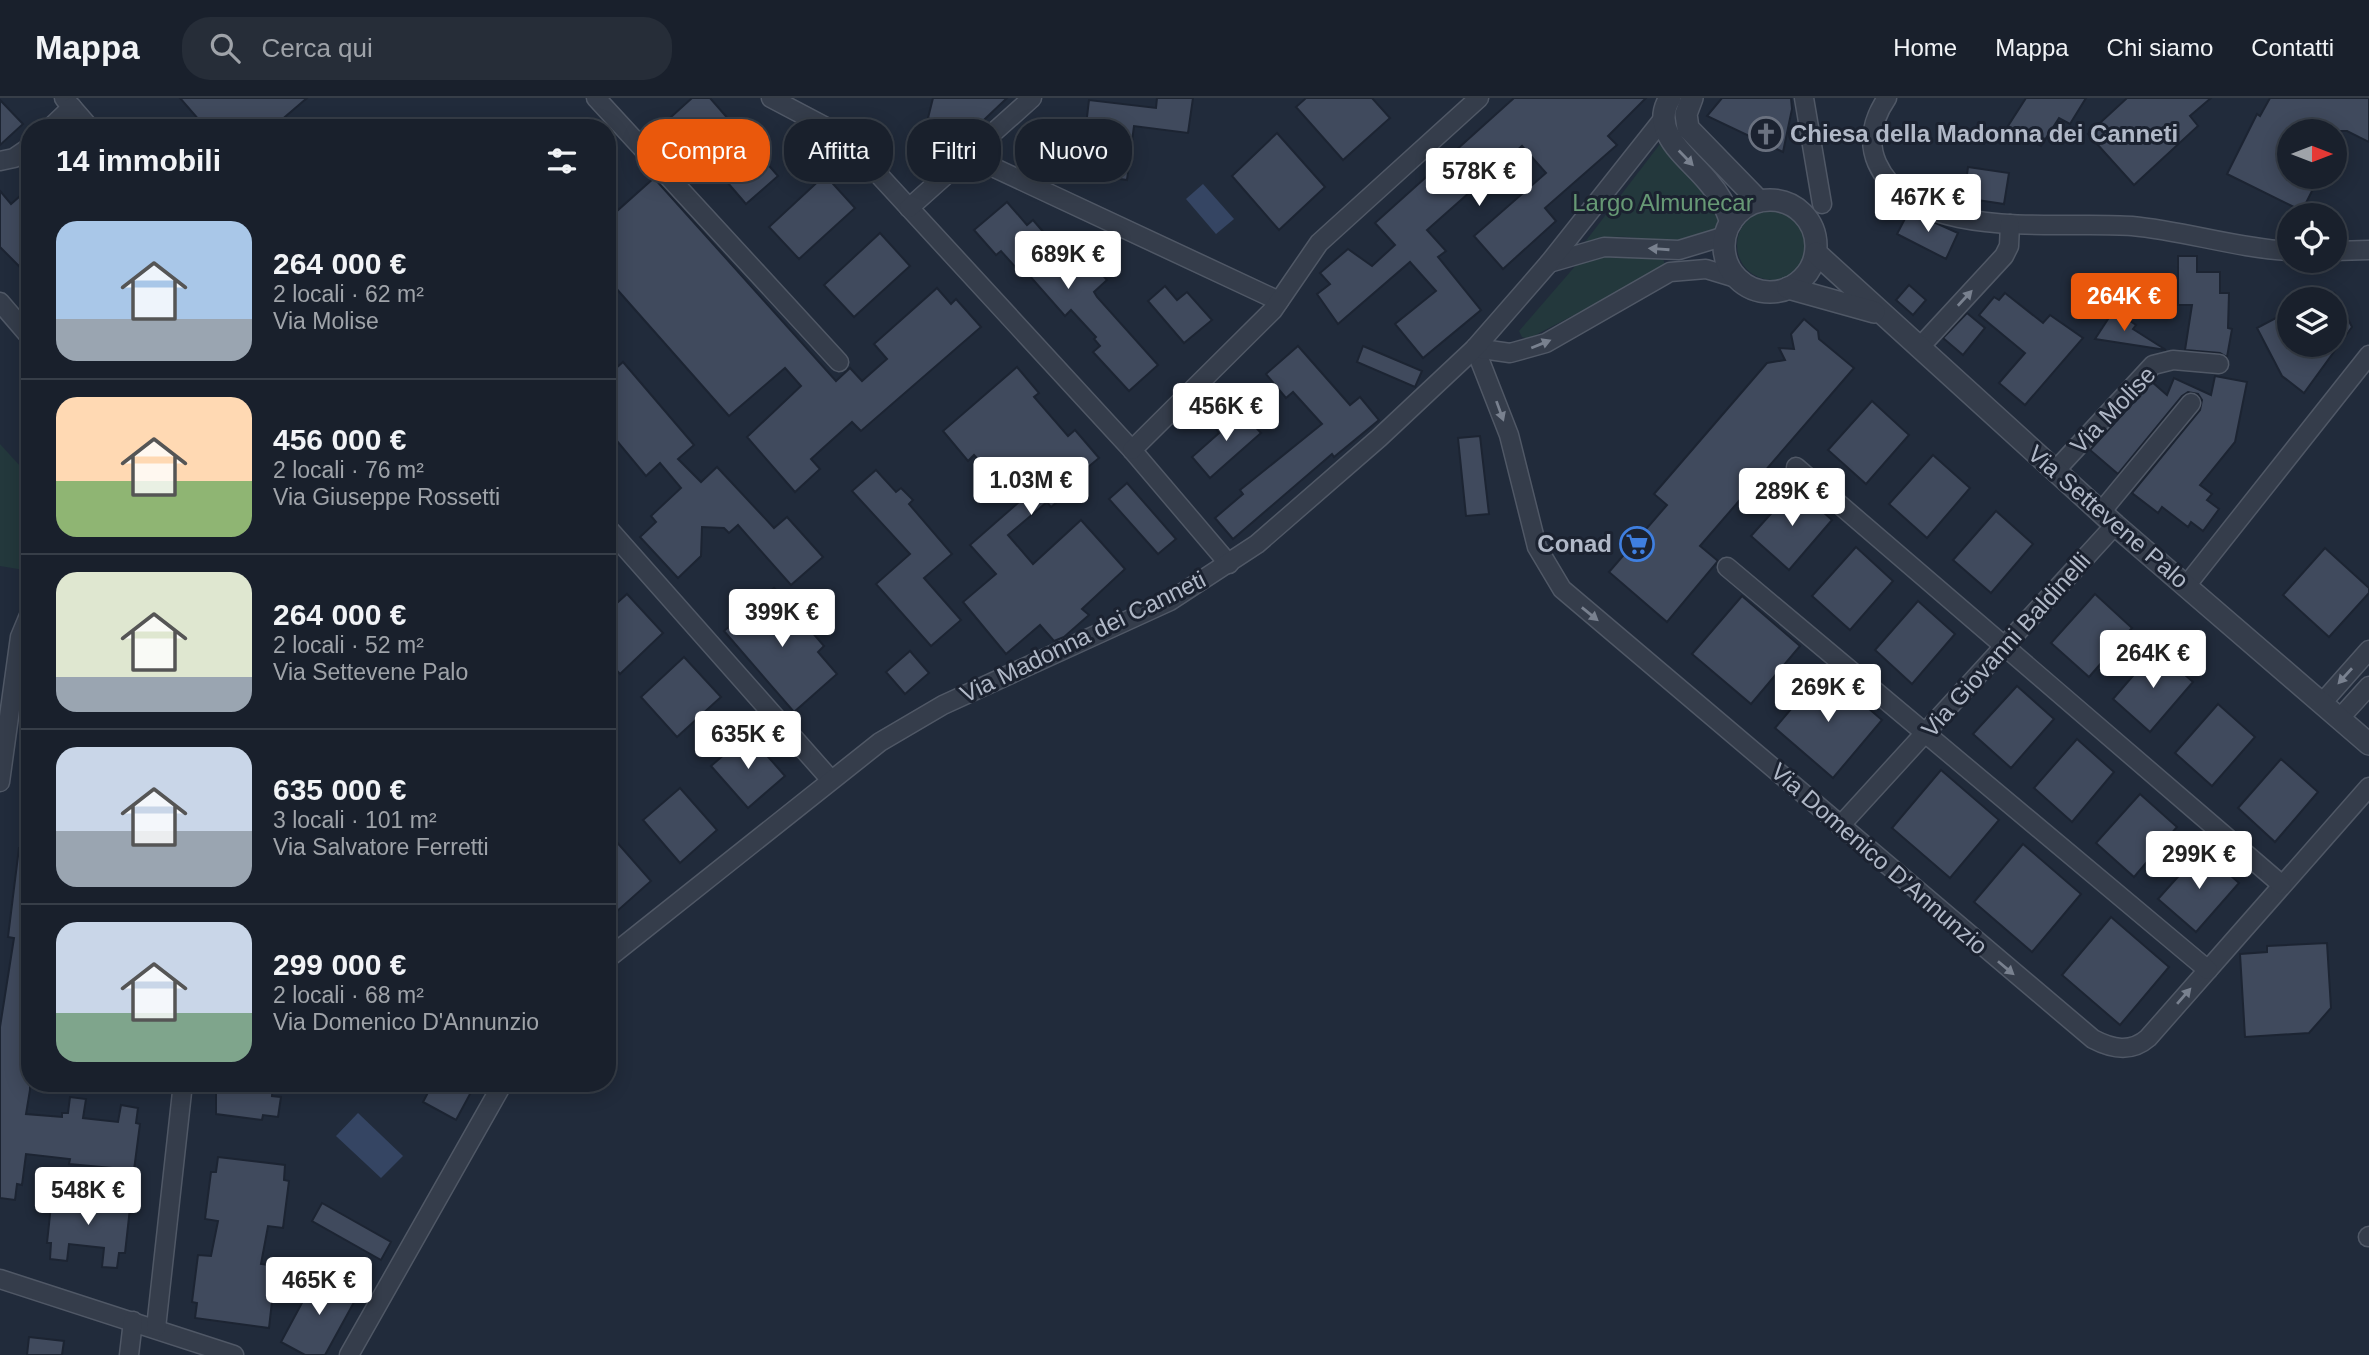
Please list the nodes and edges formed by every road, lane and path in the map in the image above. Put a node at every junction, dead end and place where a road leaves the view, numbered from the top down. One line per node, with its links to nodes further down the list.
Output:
1 (596, 98): 12 (street)
2 (771, 98): 22 (street)
3 (1032, 98): 15 (street)
4 (1479, 98): 32 (street)
5 (1670, 98): 13 (street)
6 (1692, 98): 20 (street)
7 (1804, 98): 21 (street)
8 (1887, 98): 23 (street)
9 (68, 102): 10 (street); 11 (street)
10 (56, 119)
11 (82, 119)
12 (615, 119)
13 (1663, 119): 24 (street, one-way to 24); 29 (street, Via Madonna dei Canneti)
14 (616, 120): 39 (street)
15 (1001, 127)
16 (21, 153): 17 (street)
17 (0, 161)
18 (1001, 171): 32 (street)
19 (939, 182): 22 (street)
20 (1759, 201): 24 (street); 28 (street)
21 (1822, 204)
22 (909, 208): 42 (street)
23 (2010, 224): 25 (street); 37 (street, one-way to 23)
24 (1728, 229): 29 (street, one-way to 29); 30 (street)
25 (2277, 249)
26 (2369, 250): 27 (street)
27 (2347, 251)
28 (1816, 253): 31 (street); 34 (street, Via Settevene Palo)
29 (1549, 263): 36 (street, Via Madonna dei Canneti)
30 (1739, 279): 31 (street); 36 (street, one-way to 30)
31 (1788, 288): 34 (street, Via Settevene Palo)
32 (1279, 301): 42 (street)
33 (0, 302): 35 (street)
34 (1882, 315): 37 (street, Via Settevene Palo)
35 (21, 326)
36 (1475, 348): 47 (street, Via Madonna dei Canneti); 61 (street, Via Domenico D'Annunzio, one-way to 61)
37 (1919, 348): 44 (street, Via Settevene Palo)
38 (2369, 355): 49 (street)
39 (839, 362)
40 (2220, 365): 44 (street, Via Molise)
41 (2191, 403): 45 (street, Via Giovanni Baldinelli)
42 (1132, 450): 47 (street)
43 (1796, 467): 51 (street)
44 (2055, 471): 45 (street, Via Settevene Palo)
45 (2108, 519): 49 (street, Via Settevene Palo); 51 (street, Via Giovanni Baldinelli)
46 (616, 537): 58 (street)
47 (1229, 564): 58 (street, Via Madonna dei Canneti)
48 (1727, 567): 56 (street)
49 (2186, 586): 54 (street, Via Settevene Palo)
50 (21, 635): 59 (street)
51 (2005, 646): 56 (street, Via Giovanni Baldinelli); 62 (street)
52 (2369, 650): 54 (street, one-way to 54)
53 (2369, 686): 55 (street)
54 (2322, 703): 55 (street, Via Settevene Palo)
55 (2339, 719): 57 (street, Via Settevene Palo)
56 (1925, 733): 61 (street, Via Giovanni Baldinelli); 64 (street)
57 (2369, 744)
58 (831, 780): 63 (street, Via Madonna dei Canneti)
59 (0, 782)
60 (2369, 787): 62 (street, Via Domenico D'Annunzio)
61 (1840, 826): 64 (street, Via Domenico D'Annunzio, one-way to 64)
62 (2281, 885): 64 (street, Via Domenico D'Annunzio)
63 (616, 951)
64 (2208, 970)
65 (182, 1092): 69 (street)
66 (498, 1092): 72 (street)
67 (0, 1279): 68 (street)
68 (133, 1321): 69 (street); 70 (street)
69 (156, 1328): 71 (street)
70 (129, 1355)
71 (233, 1355)
72 (349, 1355)

